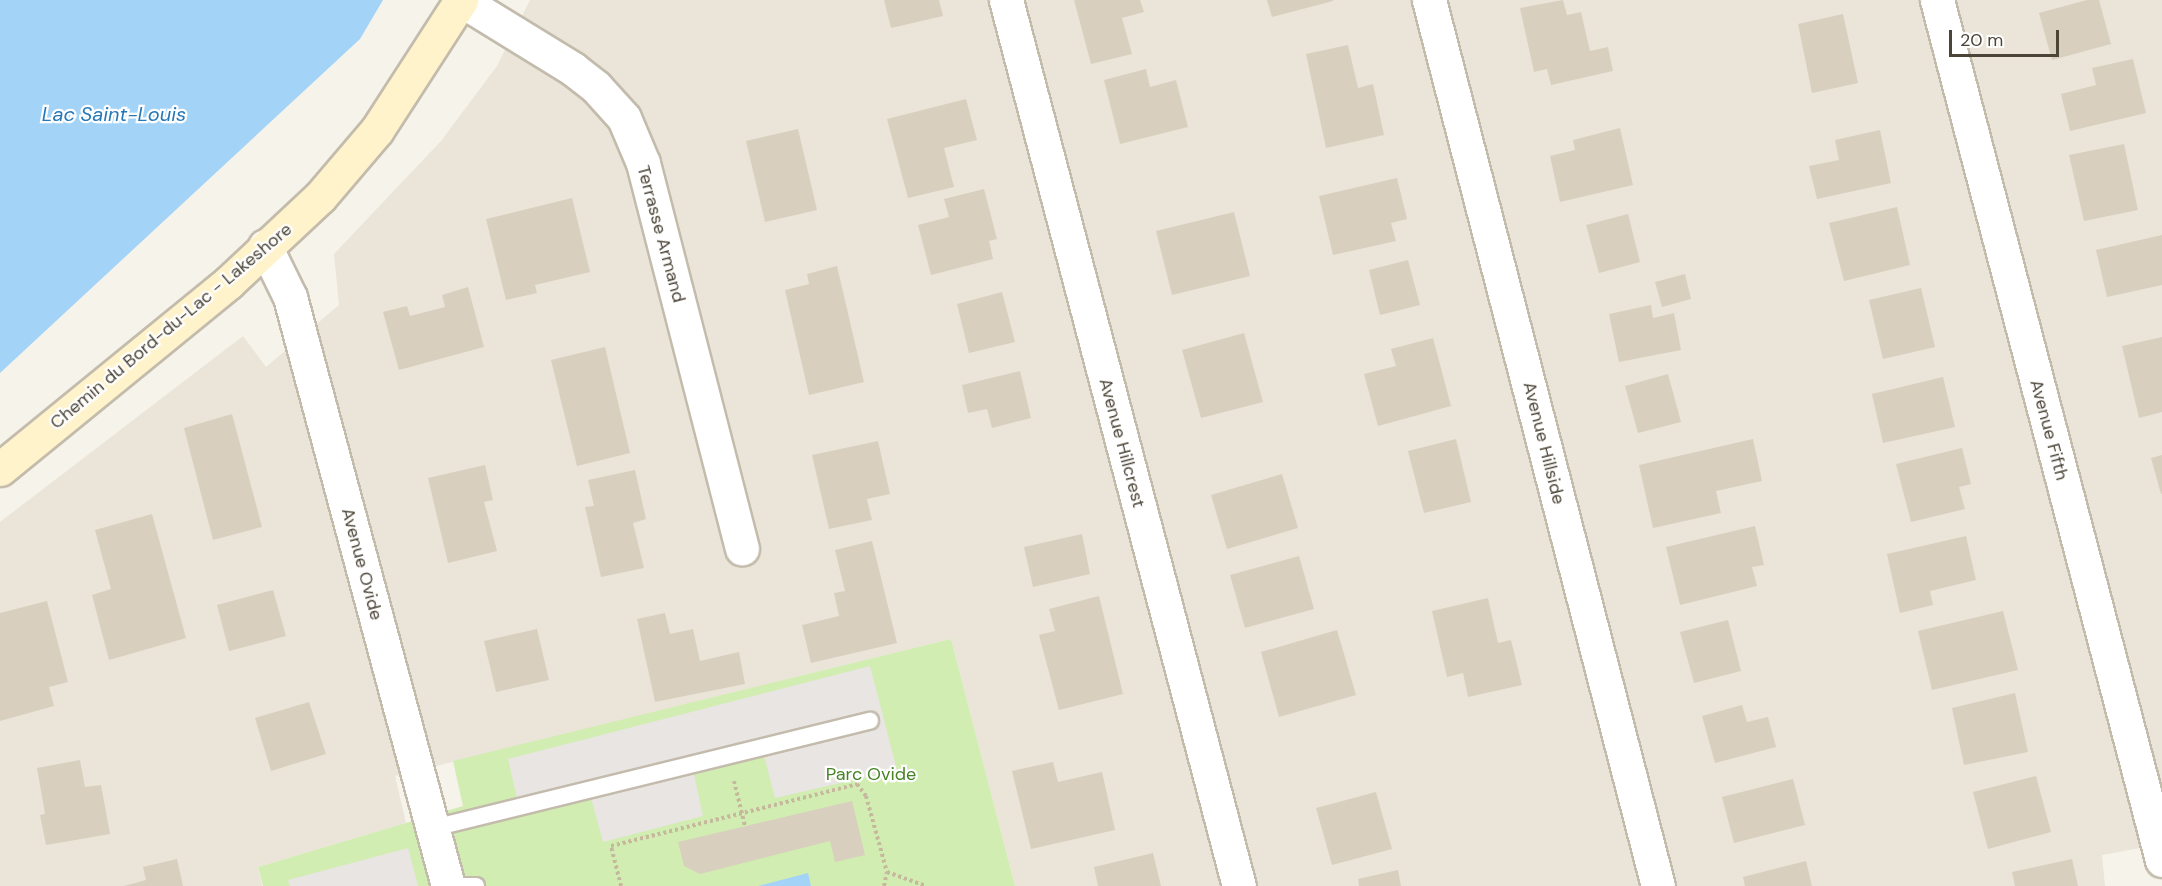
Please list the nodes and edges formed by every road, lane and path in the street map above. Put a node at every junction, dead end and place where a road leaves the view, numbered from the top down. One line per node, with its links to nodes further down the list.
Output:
1 (461, 0): 5 (street, Chemin du Bord-du-Lac - Lakeshore); 7 (street, Terrasse Armand)
2 (1006, 0): 20 (street, Avenue Hillcrest)
3 (1429, 0): 21 (street, Avenue Hillside)
4 (1937, 0): 12 (street, Avenue Fifth)
5 (264, 246): 6 (street, Chemin du Bord-du-Lac - Lakeshore); 11 (street, Avenue Ovide)
6 (0, 469)
7 (742, 549)
8 (870, 721): 11 (lane)
9 (742, 813): 10 (path); 13 (path); 17 (path)
10 (745, 826)
11 (433, 828): 14 (street, Avenue Ovide)
12 (2162, 860)
13 (887, 872): 18 (path); 19 (path)
14 (448, 886)
15 (454, 886): 16 (lane)
16 (476, 886)
17 (621, 886)
18 (884, 886)
19 (926, 886)
20 (1239, 886)
21 (1658, 886)

